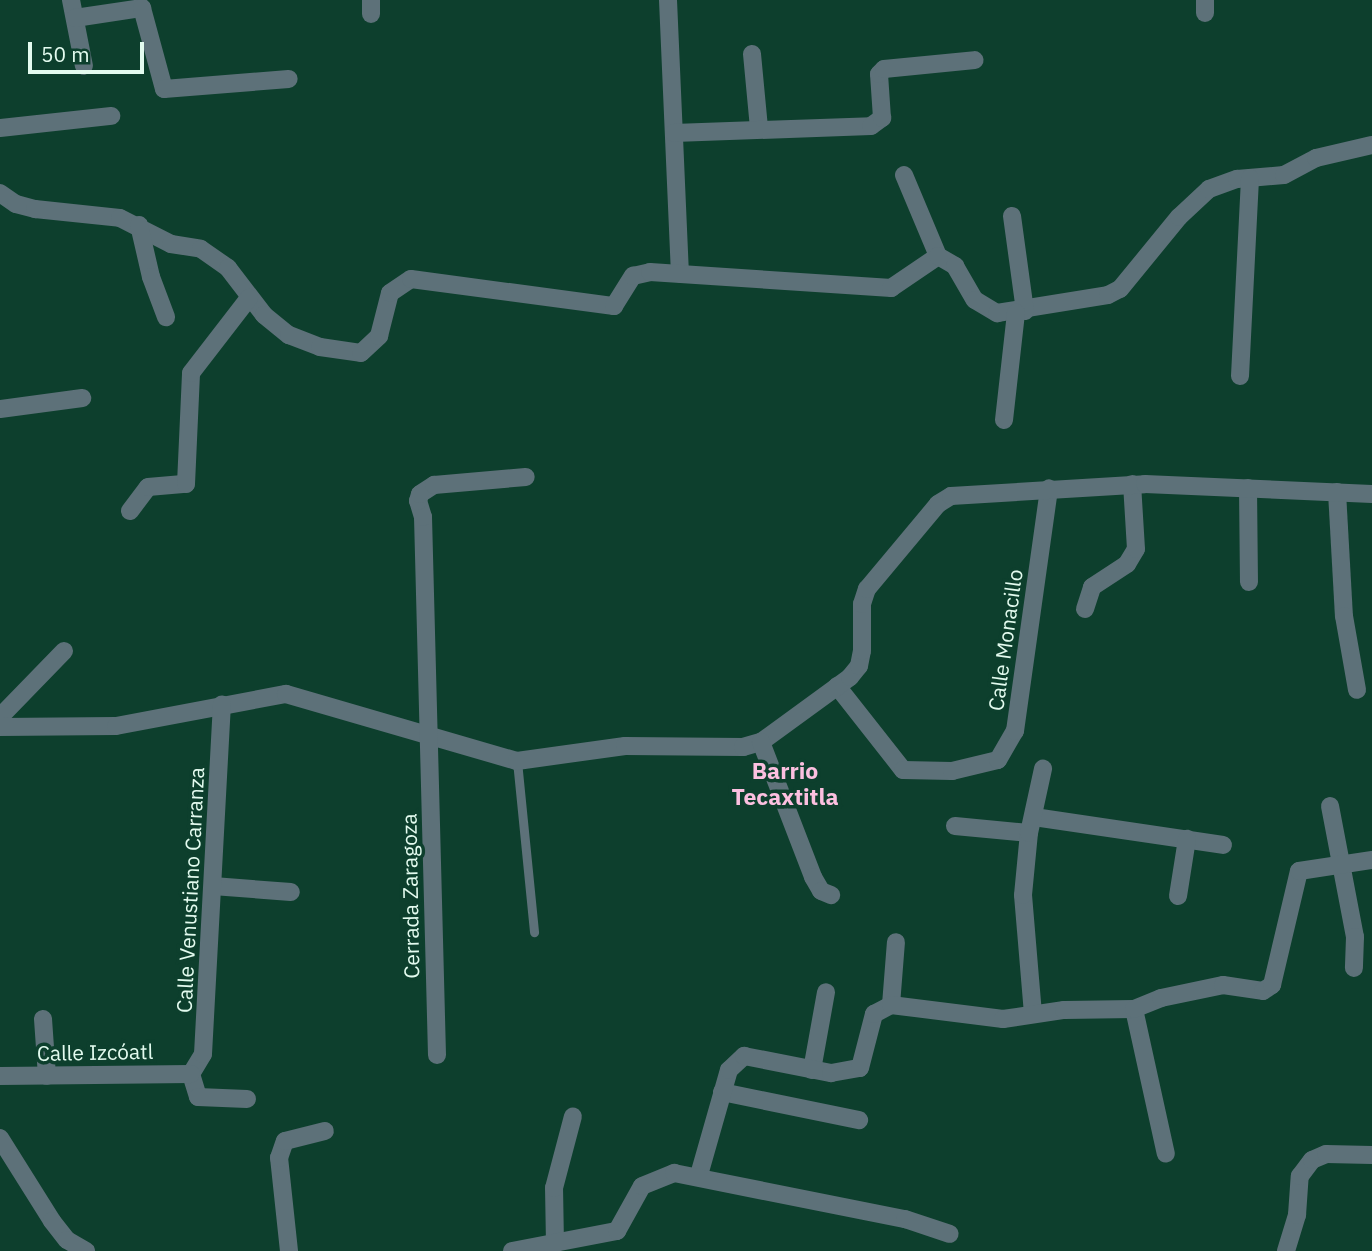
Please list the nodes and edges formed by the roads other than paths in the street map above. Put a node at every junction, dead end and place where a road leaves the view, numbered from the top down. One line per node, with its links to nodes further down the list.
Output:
1 (668, 0): 10 (street)
2 (73, 9): 5 (street); 6 (street)
3 (752, 54): 9 (street)
4 (975, 60): 9 (street)
5 (84, 66)
6 (289, 79)
7 (111, 116): 8 (street)
8 (0, 128)
9 (759, 128): 10 (street)
10 (674, 133): 18 (street)
11 (1372, 145): 13 (street)
12 (904, 175): 17 (street)
13 (1250, 178): 20 (street); 22 (street)
14 (0, 192): 16 (street)
15 (1012, 216): 20 (street)
16 (139, 225): 19 (street); 21 (street)
17 (938, 256): 18 (street); 20 (street)
18 (680, 274): 19 (street)
19 (249, 298): 32 (street)
20 (1021, 312): 25 (street)
21 (166, 317)
22 (1240, 376)
23 (82, 398): 24 (street)
24 (0, 409)
25 (1004, 419)
26 (526, 477): 41 (street, Cerrada Zaragoza)
27 (1132, 484): 28 (street); 29 (street); 34 (street)
28 (1049, 488): 36 (street); 36 (street, Calle Monacillo)
29 (1248, 488): 30 (street); 33 (street)
30 (1337, 492): 31 (street); 37 (street)
31 (1372, 494)
32 (130, 511)
33 (1249, 582)
34 (1085, 609)
35 (64, 651): 39 (street)
36 (837, 686): 42 (street)
37 (1357, 690)
38 (222, 705): 40 (street); 41 (street); 52 (street, Calle Venustiano Carranza)
39 (0, 717)
40 (0, 727)
41 (428, 735): 43 (street); 64 (street, Cerrada Zaragoza)
42 (761, 742): 43 (street); 54 (street)
43 (517, 761): 56 (lane)
44 (1043, 769): 46 (street)
45 (1330, 806): 51 (street)
46 (1032, 825): 47 (street); 48 (street); 62 (street)
47 (954, 826)
48 (1187, 839): 49 (street); 55 (street)
49 (1223, 845)
50 (1372, 860): 51 (street)
51 (1341, 864): 58 (street); 61 (street)
52 (213, 886): 53 (street); 66 (street, Calle Venustiano Carranza)
53 (291, 892)
54 (831, 895)
55 (1178, 896)
56 (534, 932)
57 (896, 942): 60 (street)
58 (1354, 968)
59 (825, 992): 65 (street)
60 (891, 1005): 62 (street); 65 (street)
61 (1134, 1009): 62 (street); 75 (street)
62 (1033, 1014)
63 (43, 1019): 68 (street)
64 (437, 1055)
65 (812, 1070): 69 (street)
66 (191, 1074): 68 (street, Calle Izcóatl); 70 (street)
67 (0, 1076): 68 (street, Calle Izcóatl)
68 (47, 1076)
69 (722, 1092): 72 (street); 77 (street)
70 (247, 1099)
71 (573, 1116): 79 (street)
72 (859, 1120)
73 (325, 1131): 82 (street)
74 (0, 1138): 80 (street)
75 (1166, 1154)
76 (1372, 1155): 84 (street)
77 (699, 1175): 78 (street); 79 (street)
78 (950, 1234)
79 (555, 1244): 83 (street)
80 (65, 1246): 81 (street)
81 (86, 1251)
82 (289, 1251)
83 (512, 1251)
84 (1286, 1251)

